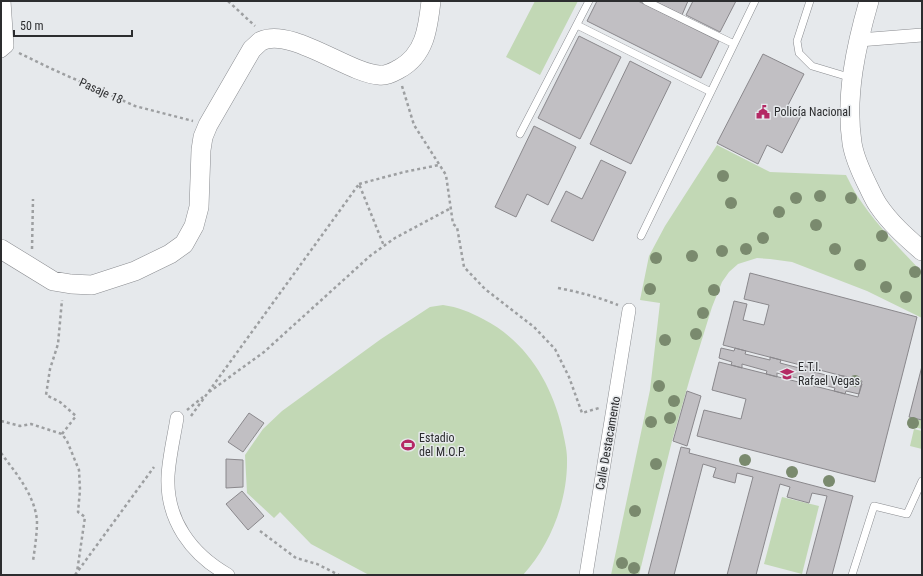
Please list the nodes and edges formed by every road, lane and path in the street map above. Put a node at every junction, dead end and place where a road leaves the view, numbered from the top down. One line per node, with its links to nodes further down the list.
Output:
1 (4, 1): 14 (street)
2 (228, 1): 11 (path)
3 (431, 1): 15 (main road)
4 (589, 1): 9 (lane)
5 (646, 1): 13 (lane)
6 (755, 1): 13 (lane)
7 (810, 1): 16 (lane)
8 (869, 1): 12 (main road)
9 (577, 25): 17 (lane); 19 (lane)
10 (922, 35): 12 (street)
11 (269, 39): 15 (main road); 18 (main road)
12 (859, 40): 16 (main road)
13 (734, 44): 17 (lane)
14 (4, 49): 18 (path, Pasaje 18)
15 (397, 70): 20 (path)
16 (852, 78): 27 (main road)
17 (711, 92): 24 (lane)
18 (208, 125): 29 (main road)
19 (520, 134)
20 (439, 165): 21 (path); 23 (path)
21 (359, 184): 25 (path); 33 (path)
22 (32, 199): 28 (path)
23 (450, 208): 25 (path); 32 (path)
24 (641, 236)
25 (384, 246): 33 (path)
26 (1, 249): 28 (main road)
27 (922, 252)
28 (32, 268): 29 (main road)
29 (64, 283): 35 (path)
30 (558, 288): 31 (path)
31 (629, 310): 32 (street, Calle Destacamento)
32 (615, 403): 44 (street, Calle Destacamento)
33 (182, 420): 42 (street)
34 (1, 421): 35 (path)
35 (62, 434): 41 (path)
36 (1, 453): 40 (path)
37 (154, 466): 41 (path)
38 (922, 480): 45 (lane)
39 (260, 531): 43 (path)
40 (33, 561)
41 (76, 575)
42 (228, 575)
43 (339, 575)
44 (586, 575)
45 (852, 575)

